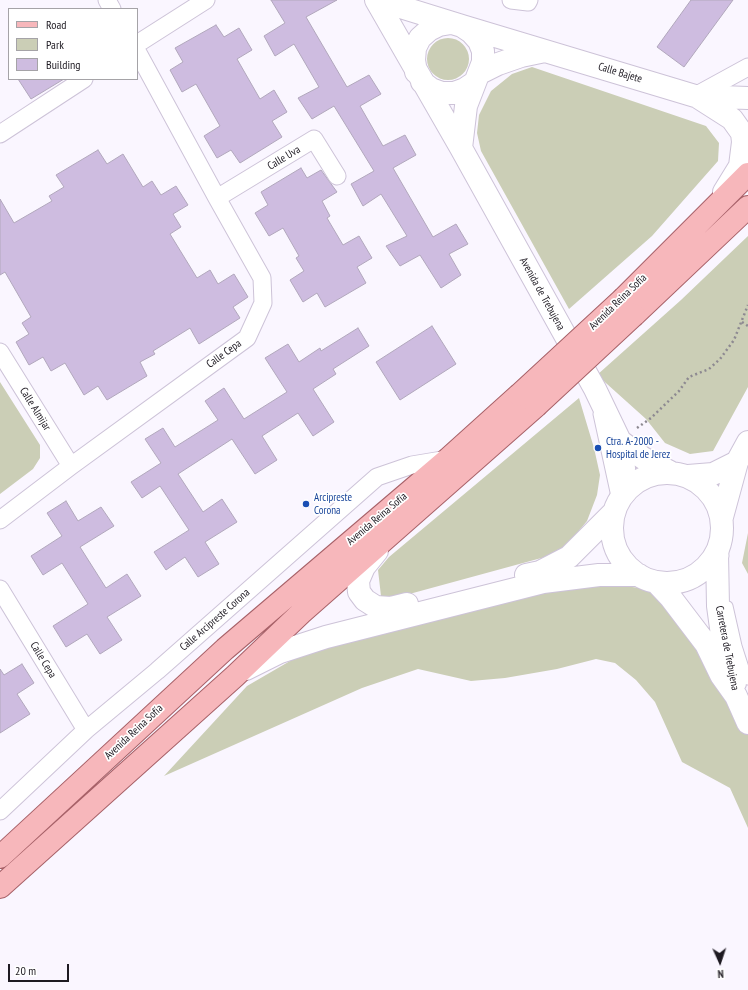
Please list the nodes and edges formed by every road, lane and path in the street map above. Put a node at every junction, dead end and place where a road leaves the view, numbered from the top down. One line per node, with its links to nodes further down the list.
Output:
1 (206, 0): 7 (street)
2 (376, 0): 11 (main road, Avenida de Trebujena)
3 (384, 0): 6 (main road)
4 (511, 0): 5 (street)
5 (529, 0)
6 (456, 25): 8 (main road, Calle Bajete); 11 (main road, Avenida de Trebujena); 12 (main road)
7 (138, 43)
8 (546, 51): 12 (main road, Calle Bajete); 14 (main road, Calle Bajete)
9 (138, 53): 20 (street, Calle Cepa)
10 (748, 67): 14 (street)
11 (419, 77): 12 (main road); 17 (main road, Avenida de Trebujena)
12 (477, 78): 17 (main road)
13 (82, 80): 16 (street)
14 (696, 96): 15 (main road); 21 (main road)
15 (748, 98)
16 (0, 134)
17 (461, 148): 28 (main road, Avenida de Trebujena)
18 (748, 174): 21 (main road, Avenida Reina Sofía)
19 (337, 176): 20 (street, Calle Uva)
20 (217, 198): 34 (street, Calle Cepa)
21 (715, 207): 24 (main road, Avenida Reina Sofía)
22 (748, 207): 24 (main road, Avenida Reina Sofía)
23 (748, 305): 25 (path)
24 (629, 306): 29 (main road, Avenida Reina Sofía, bridge)
25 (741, 322): 26 (path); 30 (path)
26 (748, 326)
27 (0, 352): 34 (street, Calle Almijar)
28 (595, 389): 30 (main road, Avenida de Trebujena); 36 (lane)
29 (527, 400): 32 (main road, Avenida Reina Sofía); 38 (main road, Avenida Reina Sofía)
30 (620, 440): 35 (main road, Avenida de Trebujena); 36 (main road, Avenida de Trebujena)
31 (748, 442): 33 (main road, Carretera de Trebujena)
32 (448, 459): 45 (street, Calle Arcipreste Corona); 47 (main road, Avenida Reina Sofía)
33 (737, 462): 35 (main road); 39 (main road, Carretera de Trebujena)
34 (71, 466): 37 (street, Calle Cepa)
35 (679, 474): 36 (main road); 39 (main road)
36 (618, 504): 38 (main road); 40 (main road)
37 (0, 520)
38 (392, 532): 42 (main road, Avenida Reina Sofía)
39 (721, 534): 40 (main road); 43 (main road, Carretera de Trebujena)
40 (648, 578): 42 (main road); 43 (main road, Carretera de Trebujena)
41 (0, 589): 45 (street, Calle Cepa)
42 (235, 676): 48 (main road, Avenida Reina Sofía)
43 (742, 688): 44 (main road, Carretera de Trebujena)
44 (748, 722)
45 (86, 730): 46 (street, Calle Arcipreste Corona)
46 (0, 812)
47 (0, 857)
48 (0, 887)

